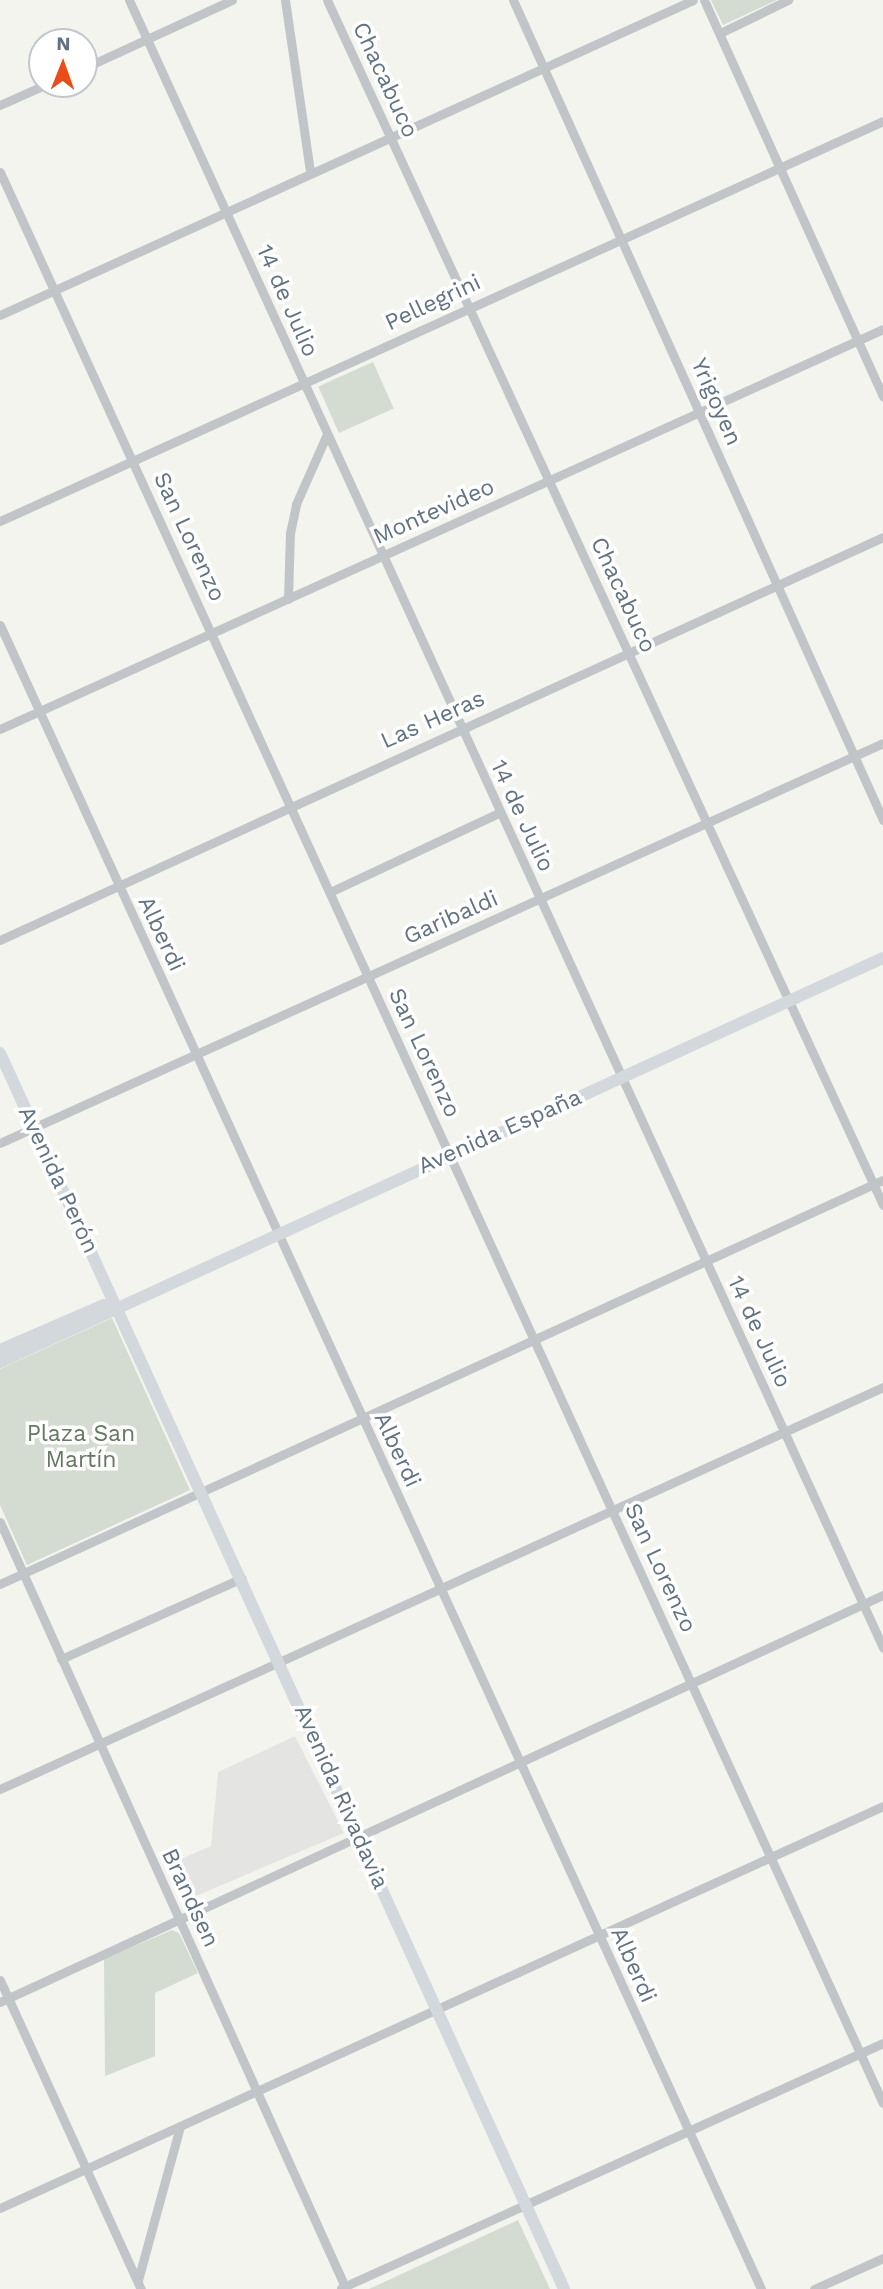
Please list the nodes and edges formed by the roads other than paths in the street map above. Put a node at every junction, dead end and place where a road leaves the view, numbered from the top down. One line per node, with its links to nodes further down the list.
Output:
1 (129, 0): 10 (street, 14 de Julio)
2 (232, 0): 10 (street)
3 (285, 0): 19 (street)
4 (327, 0): 16 (street, Chacabuco)
5 (513, 0): 12 (street, Yrigoyen)
6 (693, 0): 12 (street)
7 (704, 0): 9 (street)
8 (788, 0): 9 (street)
9 (720, 33): 17 (street)
10 (147, 40): 11 (street); 20 (street, 14 de Julio)
11 (98, 62)
12 (544, 68): 16 (street); 21 (street, Yrigoyen)
13 (28, 92): 14 (street)
14 (0, 105)
15 (883, 121): 17 (street, Pellegrini)
16 (390, 135): 19 (street); 23 (street, Chacabuco)
17 (780, 167): 21 (street, Pellegrini); 26 (street)
18 (0, 172): 22 (street, San Lorenzo)
19 (310, 173): 20 (street)
20 (226, 210): 22 (street); 27 (street, 14 de Julio)
21 (621, 240): 23 (street, Pellegrini); 29 (street, Yrigoyen)
22 (54, 290): 24 (street); 31 (street, San Lorenzo)
23 (469, 307): 27 (street, Pellegrini); 32 (street, Chacabuco)
24 (0, 315)
25 (883, 329): 26 (street, Montevideo)
26 (858, 341): 28 (street); 29 (street, Montevideo)
27 (303, 384): 30 (street, 14 de Julio); 31 (street, Pellegrini)
28 (883, 397)
29 (699, 412): 32 (street, Montevideo); 36 (street, Yrigoyen)
30 (327, 434): 35 (street, 14 de Julio); 37 (street)
31 (133, 462): 33 (street, Pellegrini); 39 (street, San Lorenzo)
32 (549, 481): 35 (street, Montevideo); 40 (street, Chacabuco)
33 (0, 521)
34 (883, 537): 36 (street, Las Heras)
35 (382, 556): 37 (street, Montevideo); 43 (street, 14 de Julio)
36 (778, 585): 40 (street, Las Heras); 45 (street, Yrigoyen)
37 (288, 599): 39 (street, Montevideo)
38 (0, 625): 41 (street, Alberdi)
39 (211, 634): 41 (street, Montevideo); 46 (street, San Lorenzo)
40 (628, 653): 43 (street, Las Heras); 49 (street, Chacabuco)
41 (38, 712): 42 (street, Montevideo); 50 (street, Alberdi)
42 (0, 729)
43 (461, 729): 46 (street, Las Heras); 47 (street, 14 de Julio)
44 (883, 743): 45 (street, Garibaldi)
45 (855, 755): 48 (street, Yrigoyen); 49 (street, Garibaldi)
46 (290, 806): 50 (street, Las Heras); 51 (street, San Lorenzo)
47 (499, 813): 51 (street); 52 (street, 14 de Julio)
48 (883, 820)
49 (707, 823): 52 (street, Garibaldi); 56 (street, Chacabuco)
50 (117, 885): 53 (street, Las Heras); 58 (street, Alberdi)
51 (330, 892): 55 (street, San Lorenzo)
52 (539, 899): 55 (street, Garibaldi); 59 (street, 14 de Julio)
53 (0, 940)
54 (883, 958): 56 (main road, Avenida España)
55 (368, 976): 58 (street, Garibaldi); 62 (street, San Lorenzo)
56 (789, 1002): 59 (main road, Avenida España); 64 (street, Chacabuco)
57 (0, 1053): 60 (main road, Avenida Perón)
58 (195, 1055): 60 (street, Garibaldi); 66 (street, Alberdi)
59 (621, 1078): 62 (main road, Avenida España); 67 (street, 14 de Julio)
60 (34, 1128): 61 (street, Garibaldi); 68 (main road, Avenida Perón)
61 (0, 1143)
62 (450, 1155): 66 (main road, Avenida España); 69 (street, San Lorenzo)
63 (883, 1180): 64 (street)
64 (873, 1184): 65 (street, Chacabuco); 67 (street)
65 (883, 1205)
66 (277, 1233): 68 (main road, Avenida España); 73 (street, Alberdi)
67 (705, 1261): 69 (street); 74 (street, 14 de Julio)
68 (116, 1306): 70 (main road); 71 (main road); 75 (main road, Avenida Rivadavia)
69 (534, 1339): 73 (street); 76 (street, San Lorenzo)
70 (0, 1350)
71 (0, 1362)
72 (883, 1388): 74 (street)
73 (361, 1417): 75 (street); 81 (street, Alberdi)
74 (784, 1433): 76 (street); 83 (street, 14 de Julio)
75 (202, 1490): 78 (street); 79 (main road, Avenida Rivadavia)
76 (612, 1510): 81 (street); 87 (street, San Lorenzo)
77 (0, 1522): 78 (street, Brandsen)
78 (23, 1573): 80 (street); 85 (street, Brandsen)
79 (242, 1578): 85 (street); 86 (main road, Avenida Rivadavia)
80 (0, 1584)
81 (440, 1589): 86 (street); 89 (street, Alberdi)
82 (883, 1595): 83 (street)
83 (863, 1604): 84 (street, 14 de Julio); 87 (street)
84 (883, 1648)
85 (61, 1659): 88 (street, Brandsen)
86 (280, 1662): 88 (street); 92 (main road, Avenida Rivadavia)
87 (691, 1682): 89 (street); 93 (street, San Lorenzo)
88 (99, 1744): 90 (street); 94 (street, Brandsen)
89 (519, 1761): 92 (street); 95 (street, Alberdi)
90 (0, 1789)
91 (883, 1806): 93 (street)
92 (358, 1834): 94 (street); 98 (main road, Avenida Rivadavia)
93 (771, 1858): 95 (street); 100 (street, San Lorenzo)
94 (178, 1920): 97 (street); 101 (street, Brandsen)
95 (599, 1936): 98 (street); 104 (street, Alberdi)
96 (0, 1980): 97 (street)
97 (4, 2000): 105 (street)
98 (437, 2009): 101 (street); 106 (main road, Avenida Rivadavia)
99 (883, 2043): 100 (street)
100 (860, 2053): 102 (street, San Lorenzo); 104 (street)
101 (258, 2091): 103 (street); 110 (street, Brandsen)
102 (883, 2103)
103 (180, 2126): 105 (street); 109 (street)
104 (686, 2129): 106 (street); 112 (street, Alberdi)
105 (88, 2170): 107 (street); 109 (street)
106 (525, 2203): 110 (street); 111 (main road, Avenida Rivadavia)
107 (1, 2206)
108 (883, 2258): 113 (street)
109 (140, 2285)
110 (343, 2288)
111 (564, 2289)
112 (761, 2289)
113 (814, 2289)

